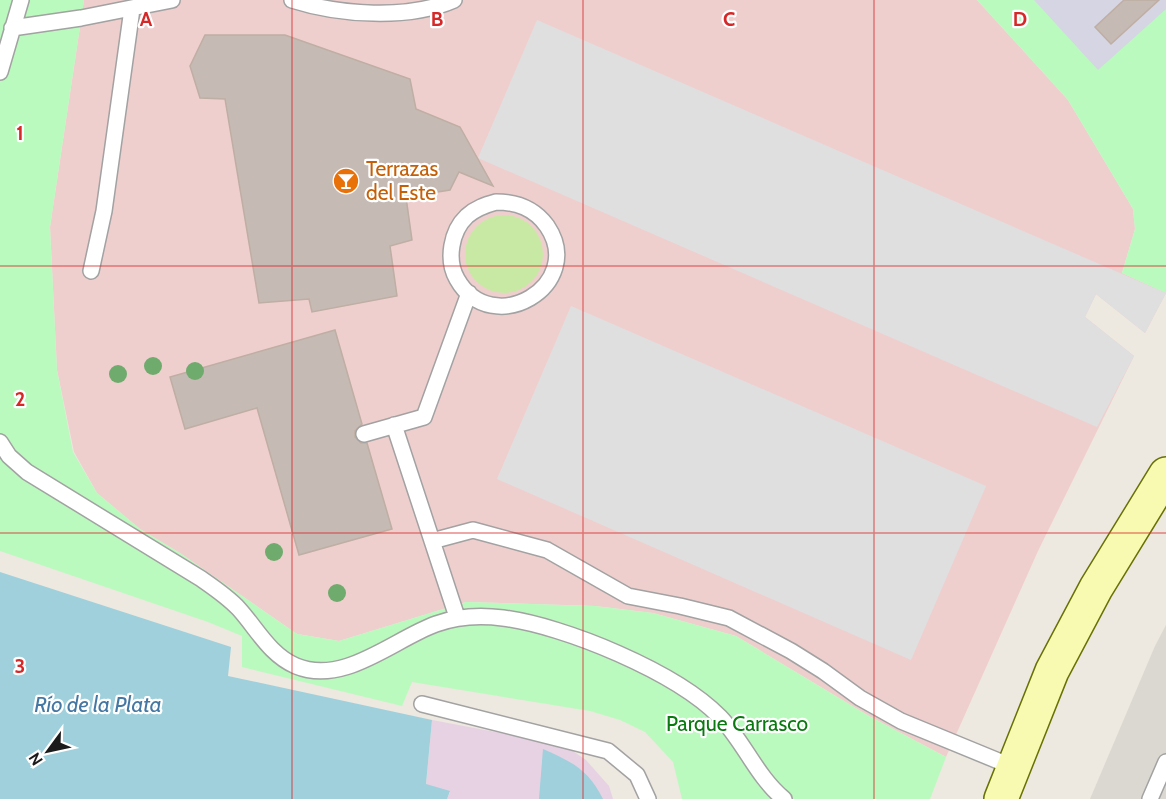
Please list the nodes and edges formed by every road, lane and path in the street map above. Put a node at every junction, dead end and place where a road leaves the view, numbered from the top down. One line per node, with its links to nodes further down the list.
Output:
1 (21, 0): 6 (lane)
2 (172, 0): 5 (lane)
3 (292, 0): 4 (lane)
4 (454, 0)
5 (132, 9): 6 (lane); 8 (lane)
6 (12, 28): 7 (lane)
7 (0, 72)
8 (91, 271)
9 (469, 293): 9 (lane); 10 (lane)
10 (394, 425): 11 (lane); 14 (lane)
11 (364, 434)
12 (0, 442): 15 (lane)
13 (1166, 474): 18 (main road)
14 (432, 541): 15 (lane); 18 (lane)
15 (457, 617): 20 (lane)
16 (422, 704): 19 (lane)
17 (1166, 762): 22 (lane)
18 (1013, 766): 21 (main road)
19 (648, 799)
20 (784, 799)
21 (1001, 799)
22 (1150, 799)

